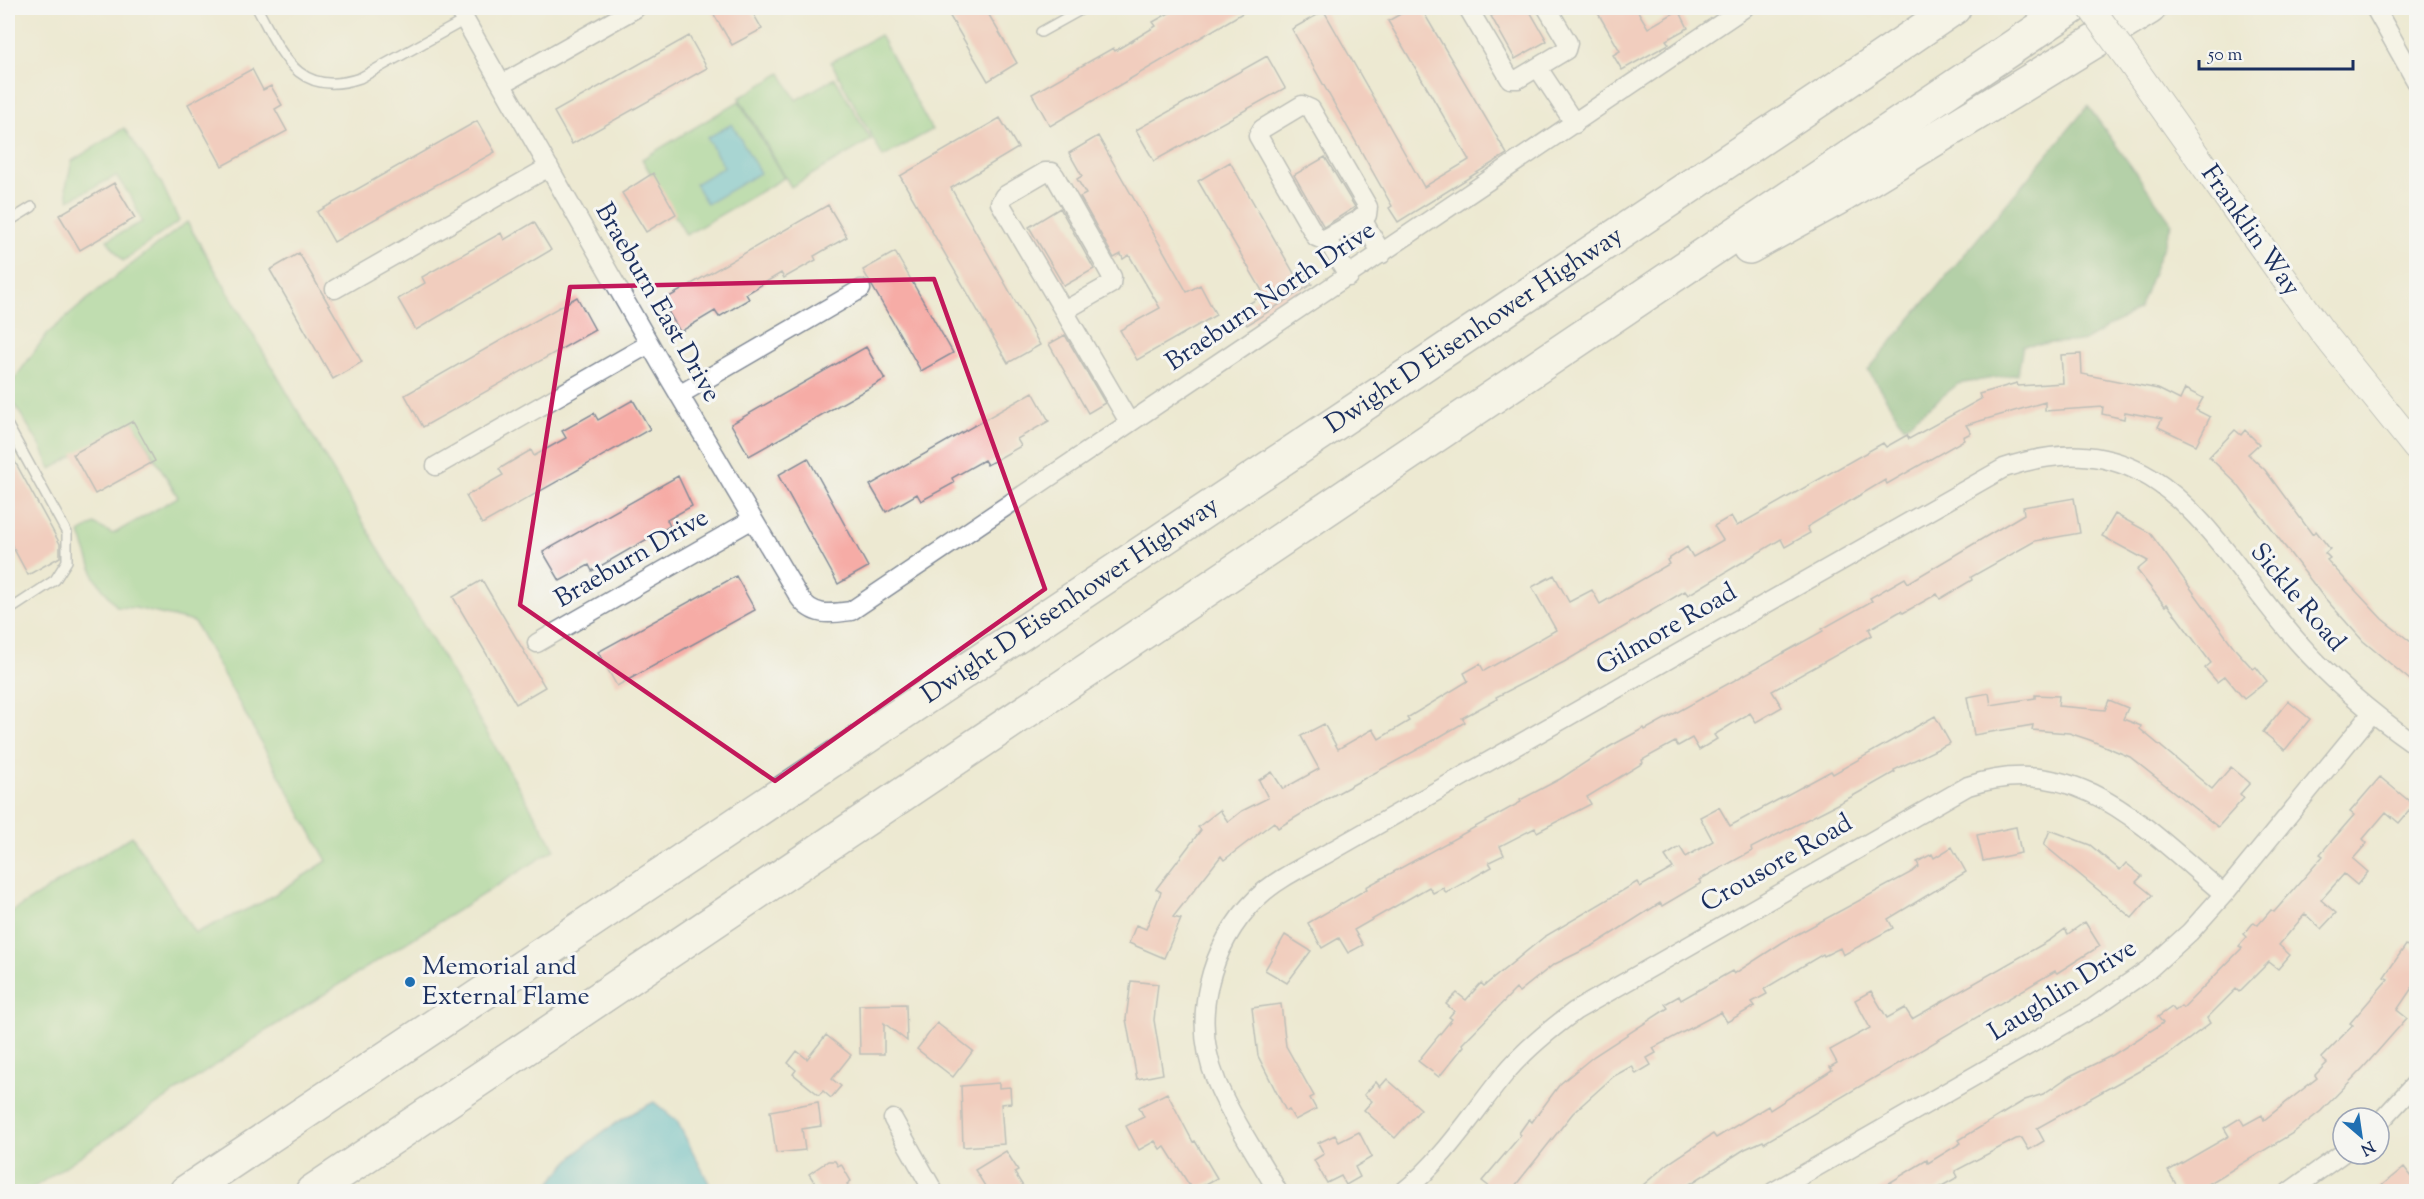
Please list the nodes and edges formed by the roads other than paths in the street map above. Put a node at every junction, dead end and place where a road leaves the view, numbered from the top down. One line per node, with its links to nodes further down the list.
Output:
1 (257, 8): 12 (lane)
2 (636, 8): 16 (street)
3 (1084, 8): 13 (lane)
4 (1468, 8): 14 (street)
5 (1548, 8): 14 (street)
6 (1744, 8): 17 (street, Braeburn North Drive)
7 (1952, 8): 45 (highway, Dwight D Eisenhower Highway)
8 (2071, 8): 29 (highway)
9 (2091, 8): 33 (main road, Franklin Way, bridge)
10 (2149, 8): 29 (highway)
11 (2375, 8): 15 (street)
12 (461, 14): 16 (street, Braeburn East Drive)
13 (1041, 32)
14 (1538, 68): 17 (street)
15 (2416, 81)
16 (502, 84): 18 (street, Braeburn East Drive)
17 (1575, 123): 23 (street, Braeburn North Drive)
18 (549, 167): 25 (street); 28 (street, Braeburn East Drive)
19 (32, 207): 21 (lane)
20 (1361, 217): 22 (street); 22 (street); 23 (street)
21 (8, 222)
22 (1326, 238): 24 (street)
23 (1382, 254): 24 (street, Braeburn North Drive)
24 (1348, 277): 31 (street, Braeburn North Drive)
25 (335, 289)
26 (861, 289): 30 (street)
27 (1064, 311): 27 (street); 31 (street)
28 (650, 344): 30 (street, Braeburn East Drive); 34 (street)
29 (1554, 356): 43 (highway)
30 (679, 394): 36 (street, Braeburn East Drive)
31 (1129, 422): 38 (street, Braeburn North Drive)
32 (8, 426): 37 (lane)
33 (2416, 448)
34 (436, 466)
35 (2147, 475): 40 (street, Sickle Road); 54 (street, Gilmore Road)
36 (753, 519): 38 (street, Braeburn East Drive); 39 (street, Braeburn Drive)
37 (8, 611)
38 (823, 614)
39 (537, 643)
40 (2372, 714): 41 (street, Sickle Road); 42 (street, Laughlin Drive)
41 (2416, 745)
42 (2224, 894): 55 (street, Crousore Road); 56 (street, Laughlin Drive)
43 (692, 936): 51 (highway); 52 (highway)
44 (2416, 1083): 46 (street)
45 (306, 1109): 49 (highway); 50 (highway, Dwight D Eisenhower Highway)
46 (2391, 1110)
47 (893, 1119): 53 (street)
48 (2331, 1161): 57 (street)
49 (168, 1191)
50 (186, 1191)
51 (312, 1191)
52 (352, 1191)
53 (934, 1191)
54 (1278, 1191)
55 (1403, 1191)
56 (1773, 1191)
57 (2289, 1191)

